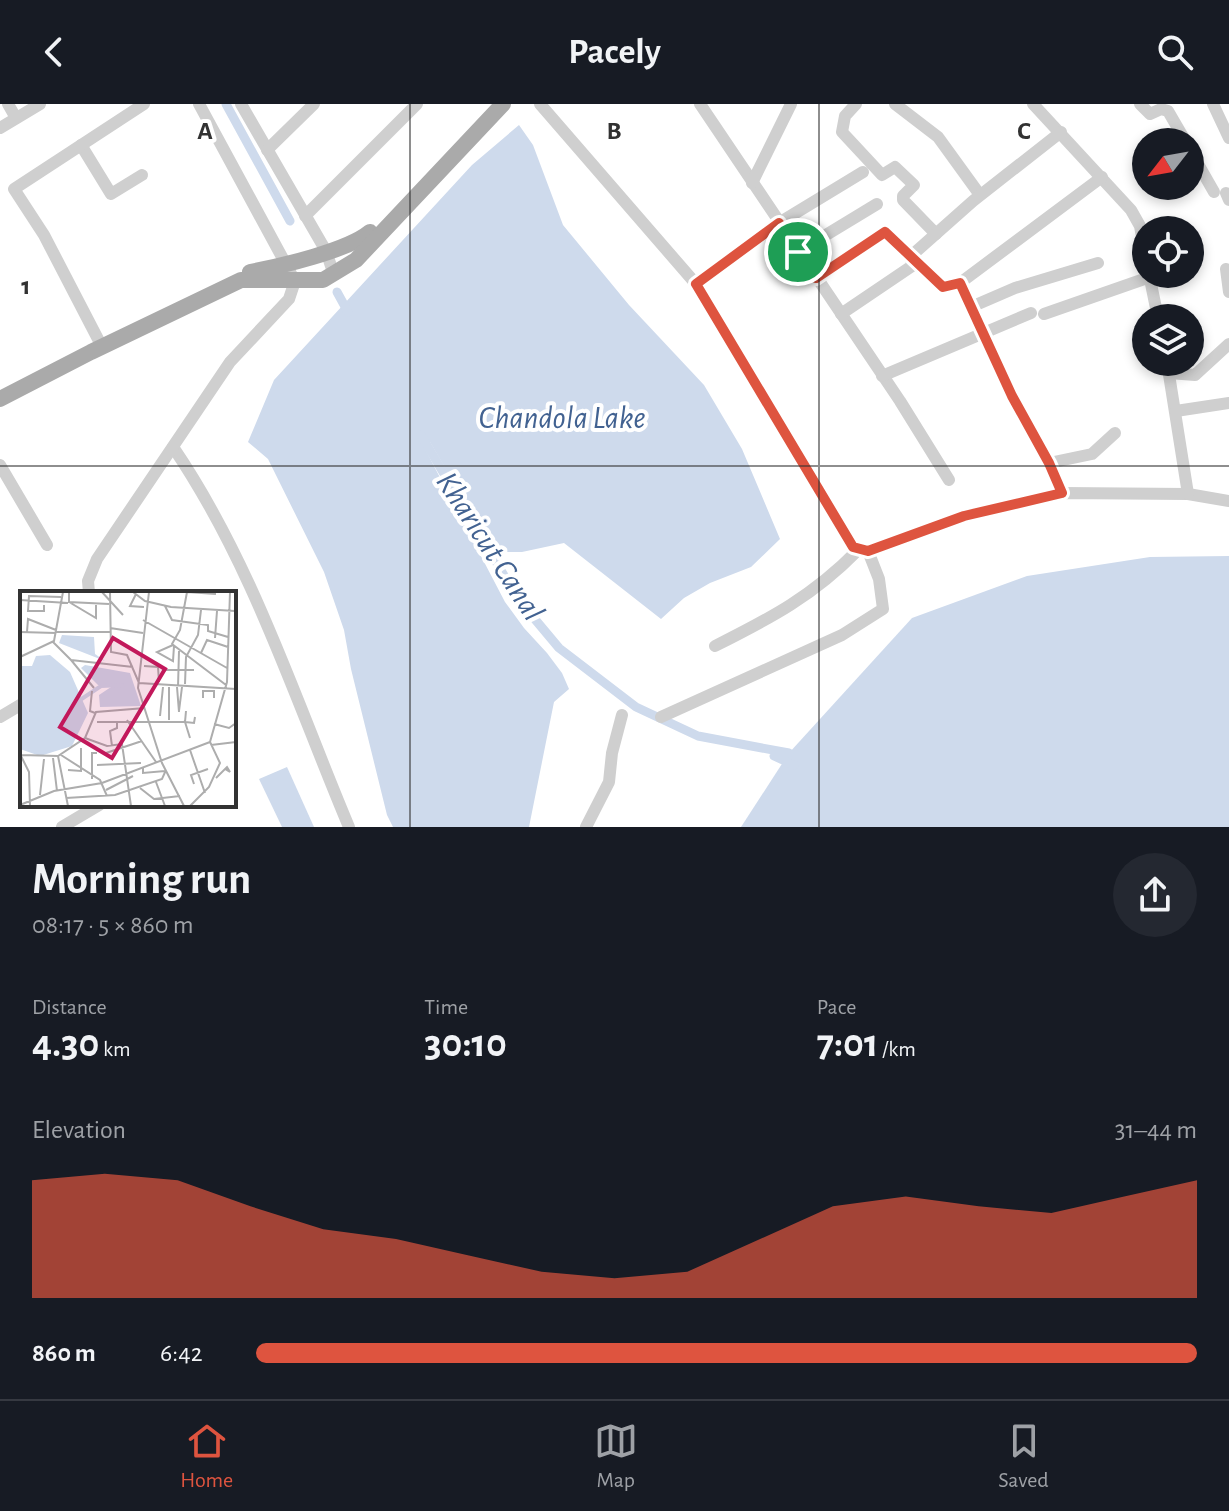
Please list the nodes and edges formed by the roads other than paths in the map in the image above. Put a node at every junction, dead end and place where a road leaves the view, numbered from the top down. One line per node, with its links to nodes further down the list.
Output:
1 (8, 104): 19 (street)
2 (40, 104): 19 (street)
3 (144, 104): 24 (street)
4 (199, 104): 42 (street)
5 (241, 104): 25 (street)
6 (314, 104): 25 (street)
7 (417, 104): 34 (street)
8 (492, 104): 38 (main road)
9 (503, 104): 44 (main road)
10 (540, 104): 49 (street)
11 (716, 104): 18 (street)
12 (791, 104): 30 (street)
13 (856, 104): 37 (street)
14 (895, 104): 31 (street)
15 (1033, 104): 22 (street)
16 (1140, 104): 21 (street)
17 (1213, 104): 23 (street)
18 (702, 108): 30 (street)
19 (16, 118): 20 (street)
20 (0, 128)
21 (1178, 128)
22 (1061, 132): 29 (street); 31 (street)
23 (1229, 138)
24 (81, 145): 28 (street); 54 (street)
25 (267, 150): 34 (street)
26 (1204, 169): 32 (street)
27 (863, 172): 36 (street)
28 (142, 175)
29 (1102, 177): 35 (street); 48 (street)
30 (752, 183): 36 (street)
31 (980, 195): 37 (street)
32 (1223, 195)
33 (877, 204): 39 (street)
34 (305, 216): 38 (street)
35 (1134, 216)
36 (779, 223): 39 (street); 49 (street)
37 (936, 234): 40 (street)
38 (326, 251): 42 (main road); 44 (street)
39 (798, 252): 45 (street)
40 (911, 256): 45 (street); 48 (street); 52 (street)
41 (1098, 263): 51 (street)
42 (286, 264): 46 (street); 54 (main road)
43 (1226, 269): 50 (street)
44 (334, 275): 46 (main road)
45 (816, 278): 52 (street)
46 (295, 281): 60 (main road); 64 (street)
47 (1132, 282): 53 (street)
48 (960, 283): 51 (street)
49 (696, 284): 72 (street)
50 (1229, 292)
51 (971, 307): 53 (street)
52 (841, 314): 57 (street)
53 (984, 335): 57 (street); 65 (street)
54 (99, 341): 59 (main road)
55 (1229, 344): 56 (street)
56 (1204, 367)
57 (882, 376): 67 (street)
58 (1169, 376): 62 (street)
59 (0, 392)
60 (0, 399)
61 (1229, 403): 62 (street)
62 (1176, 411): 69 (street)
63 (1115, 433): 65 (street)
64 (173, 447): 73 (street); 81 (street)
65 (1049, 463): 68 (street)
66 (0, 465): 71 (street)
67 (949, 480)
68 (1062, 493): 69 (street); 72 (street)
69 (1188, 494): 70 (street)
70 (1229, 501)
71 (47, 545)
72 (863, 551): 74 (street); 78 (street)
73 (89, 591)
74 (715, 646)
75 (20, 705): 77 (street)
76 (622, 715): 82 (street)
77 (0, 717)
78 (661, 717)
79 (96, 807): 80 (street)
80 (62, 827)
81 (349, 827)
82 (586, 827)

